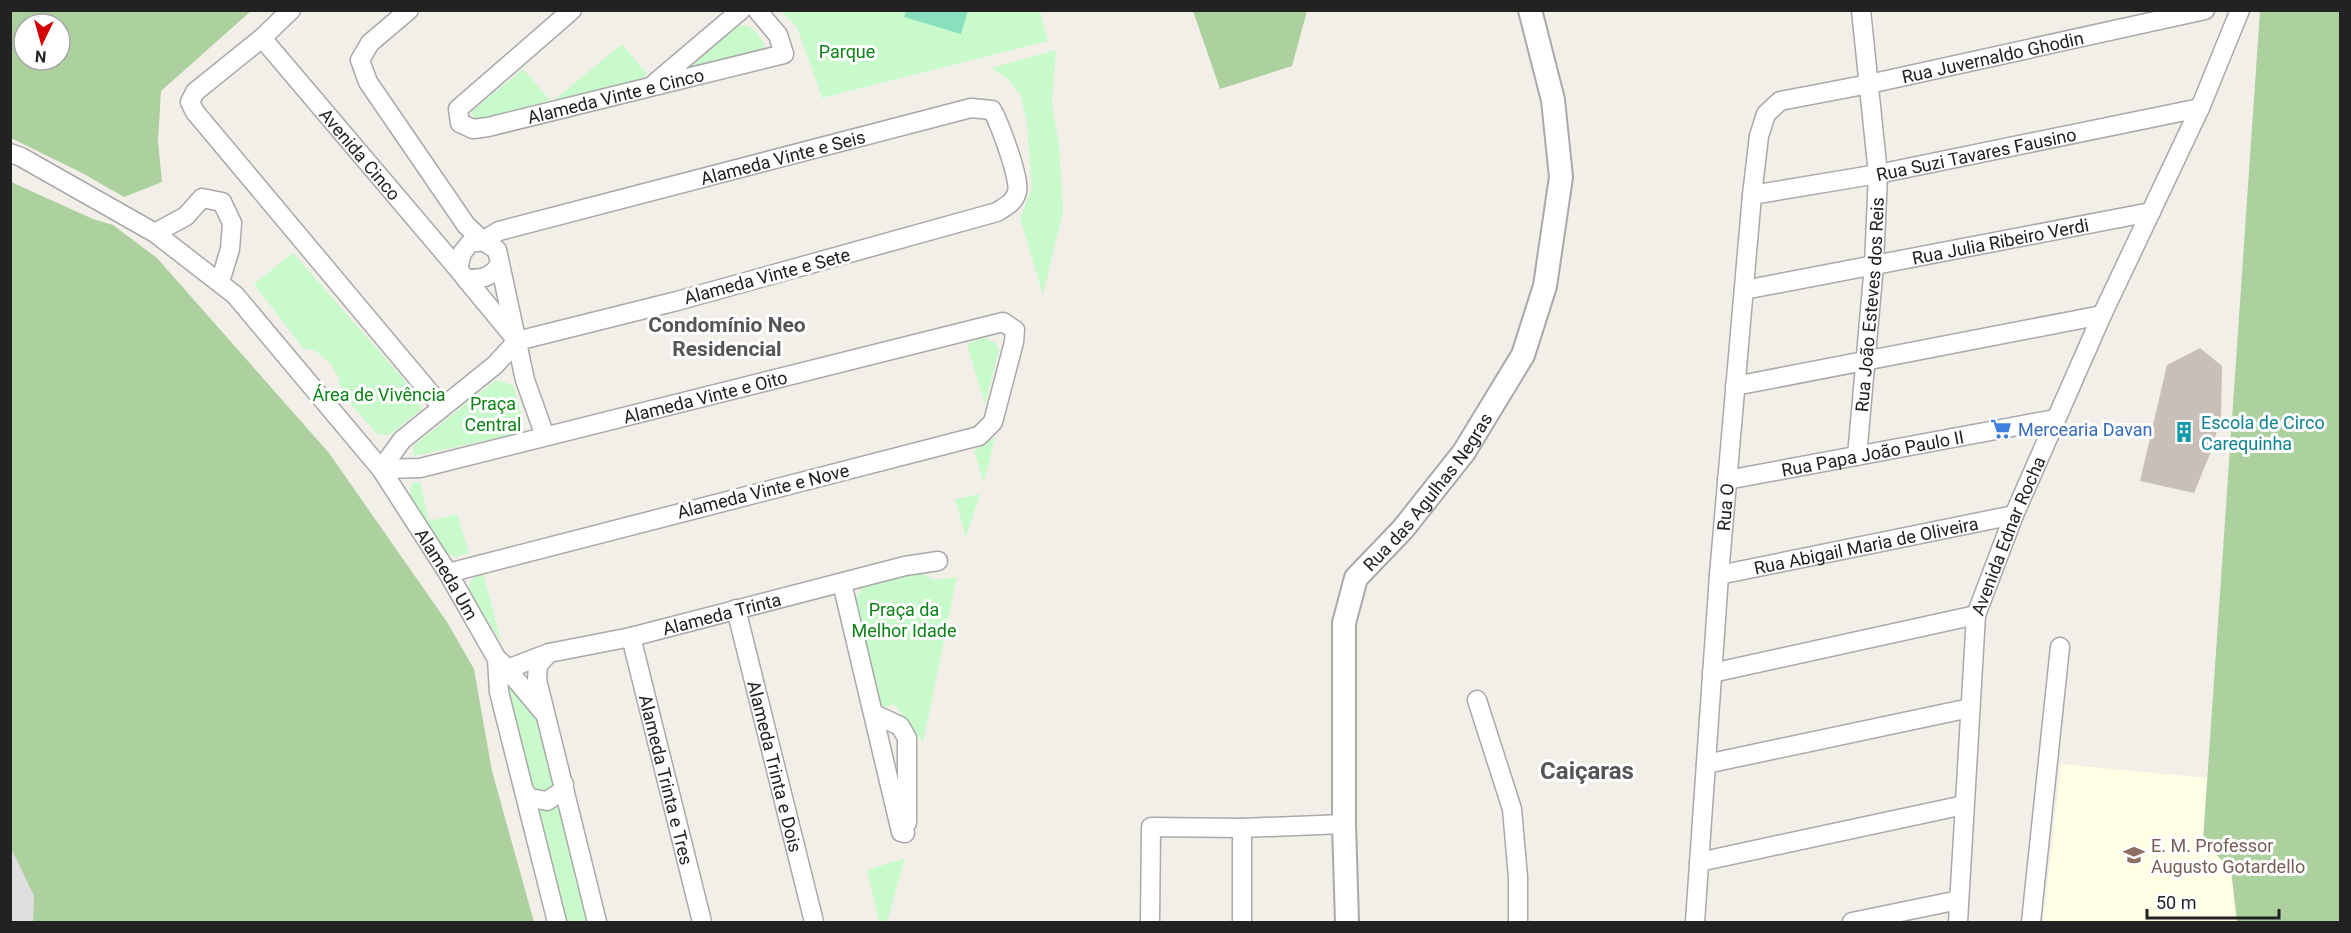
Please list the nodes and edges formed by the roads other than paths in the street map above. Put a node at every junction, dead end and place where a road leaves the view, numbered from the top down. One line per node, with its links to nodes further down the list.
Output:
1 (291, 10): 10 (street)
2 (409, 10): 21 (street)
3 (572, 10): 12 (street, Alameda Vinte e Cinco)
4 (741, 10): 12 (street)
5 (757, 10): 12 (street, Alameda Vinte e Cinco)
6 (1530, 10): 62 (street, Rua das Agulhas Negras)
7 (1861, 10): 11 (street, Rua João Esteves dos Reis)
8 (2205, 10): 11 (street, Rua Juvernaldo Ghodin)
9 (2240, 10): 14 (street, Avenida Ednar Rocha)
10 (262, 38): 24 (street, Avenida Cinco); 34 (street)
11 (1869, 84): 13 (street, Rua Juvernaldo Ghodin); 16 (street, Rua João Esteves dos Reis)
12 (652, 86)
13 (1780, 101): 17 (street, Rua O)
14 (2200, 108): 16 (street, Rua Suzi Tavares Fausino); 19 (street, Avenida Ednar Rocha)
15 (10, 153): 20 (street, Alameda Um)
16 (1878, 174): 17 (street, Rua Suzi Tavares Fausino); 22 (street, Rua João Esteves dos Reis)
17 (1752, 195): 26 (street, Rua O)
18 (1013, 201): 21 (street, Alameda Vinte e Seis); 28 (street, Alameda Vinte e Sete)
19 (2151, 212): 22 (street, Rua Julia Ribeiro Verdi); 27 (street, Avenida Ednar Rocha)
20 (155, 233): 25 (street, Alameda Um); 25 (street)
21 (483, 241): 23 (street); 24 (street)
22 (1874, 265): 26 (street, Rua Julia Ribeiro Verdi); 30 (street, Rua João Esteves dos Reis)
23 (499, 266): 24 (street); 28 (street)
24 (462, 274): 28 (street, Avenida Cinco)
25 (220, 282): 40 (street, Alameda Um)
26 (1744, 290): 33 (street, Rua O)
27 (2102, 315): 30 (street); 35 (street, Avenida Ednar Rocha)
28 (517, 341): 31 (street); 32 (street)
29 (1014, 342): 36 (street, Alameda Vinte e Oito); 44 (street, Alameda Vinte e Nove)
30 (1866, 361): 33 (street); 38 (street, Rua João Esteves dos Reis)
31 (495, 365): 32 (street); 34 (street)
32 (525, 380): 36 (street)
33 (1736, 386): 41 (street, Rua O)
34 (442, 407): 37 (street)
35 (2055, 419): 38 (street, Rua Papa João Paulo II); 42 (street, Avenida Ednar Rocha)
36 (545, 436): 39 (street, Alameda Vinte e Oito)
37 (402, 440): 39 (street); 40 (street)
38 (1857, 456): 41 (street, Rua Papa João Paulo II)
39 (420, 468): 40 (street, Alameda Vinte e Oito)
40 (381, 469): 44 (street, Alameda Um)
41 (1728, 480): 45 (street, Rua O)
42 (2014, 515): 45 (street, Rua Abigail Maria de Oliveira); 48 (street, Avenida Ednar Rocha)
43 (938, 561): 46 (street, Alameda Trinta)
44 (448, 573): 52 (street, Alameda Um)
45 (1719, 575): 53 (street, Rua O)
46 (842, 583): 47 (street, Alameda Trinta); 56 (street)
47 (736, 609): 49 (street, Alameda Trinta); 69 (street, Alameda Trinta e Dois)
48 (1976, 615): 53 (street); 55 (street, Avenida Ednar Rocha)
49 (631, 637): 51 (street, Alameda Trinta); 68 (street, Alameda Trinta e Tres)
50 (2060, 647): 77 (street)
51 (549, 653): 52 (street, Alameda Trinta); 57 (street)
52 (502, 664): 57 (street); 60 (street, Alameda Um)
53 (1712, 673): 58 (street, Rua O)
54 (1477, 699): 73 (street)
55 (1970, 708): 58 (street); 61 (street, Avenida Ednar Rocha)
56 (874, 714): 56 (street)
57 (546, 716): 59 (street)
58 (1706, 764): 64 (street, Rua O)
59 (564, 784): 60 (street); 67 (street)
60 (524, 792): 66 (street, Alameda Um)
61 (1964, 805): 64 (street); 65 (street, Avenida Ednar Rocha)
62 (1344, 824): 63 (street); 72 (street, Rua das Agulhas Negras)
63 (1242, 828): 70 (street); 71 (street)
64 (1699, 862): 74 (street, Rua O)
65 (1959, 900): 75 (street); 76 (street, Avenida Ednar Rocha)
66 (557, 922)
67 (597, 922)
68 (702, 922)
69 (814, 922)
70 (1150, 922)
71 (1242, 922)
72 (1347, 922)
73 (1518, 922)
74 (1695, 922)
75 (1852, 922)
76 (1958, 922)
77 (2031, 922)

